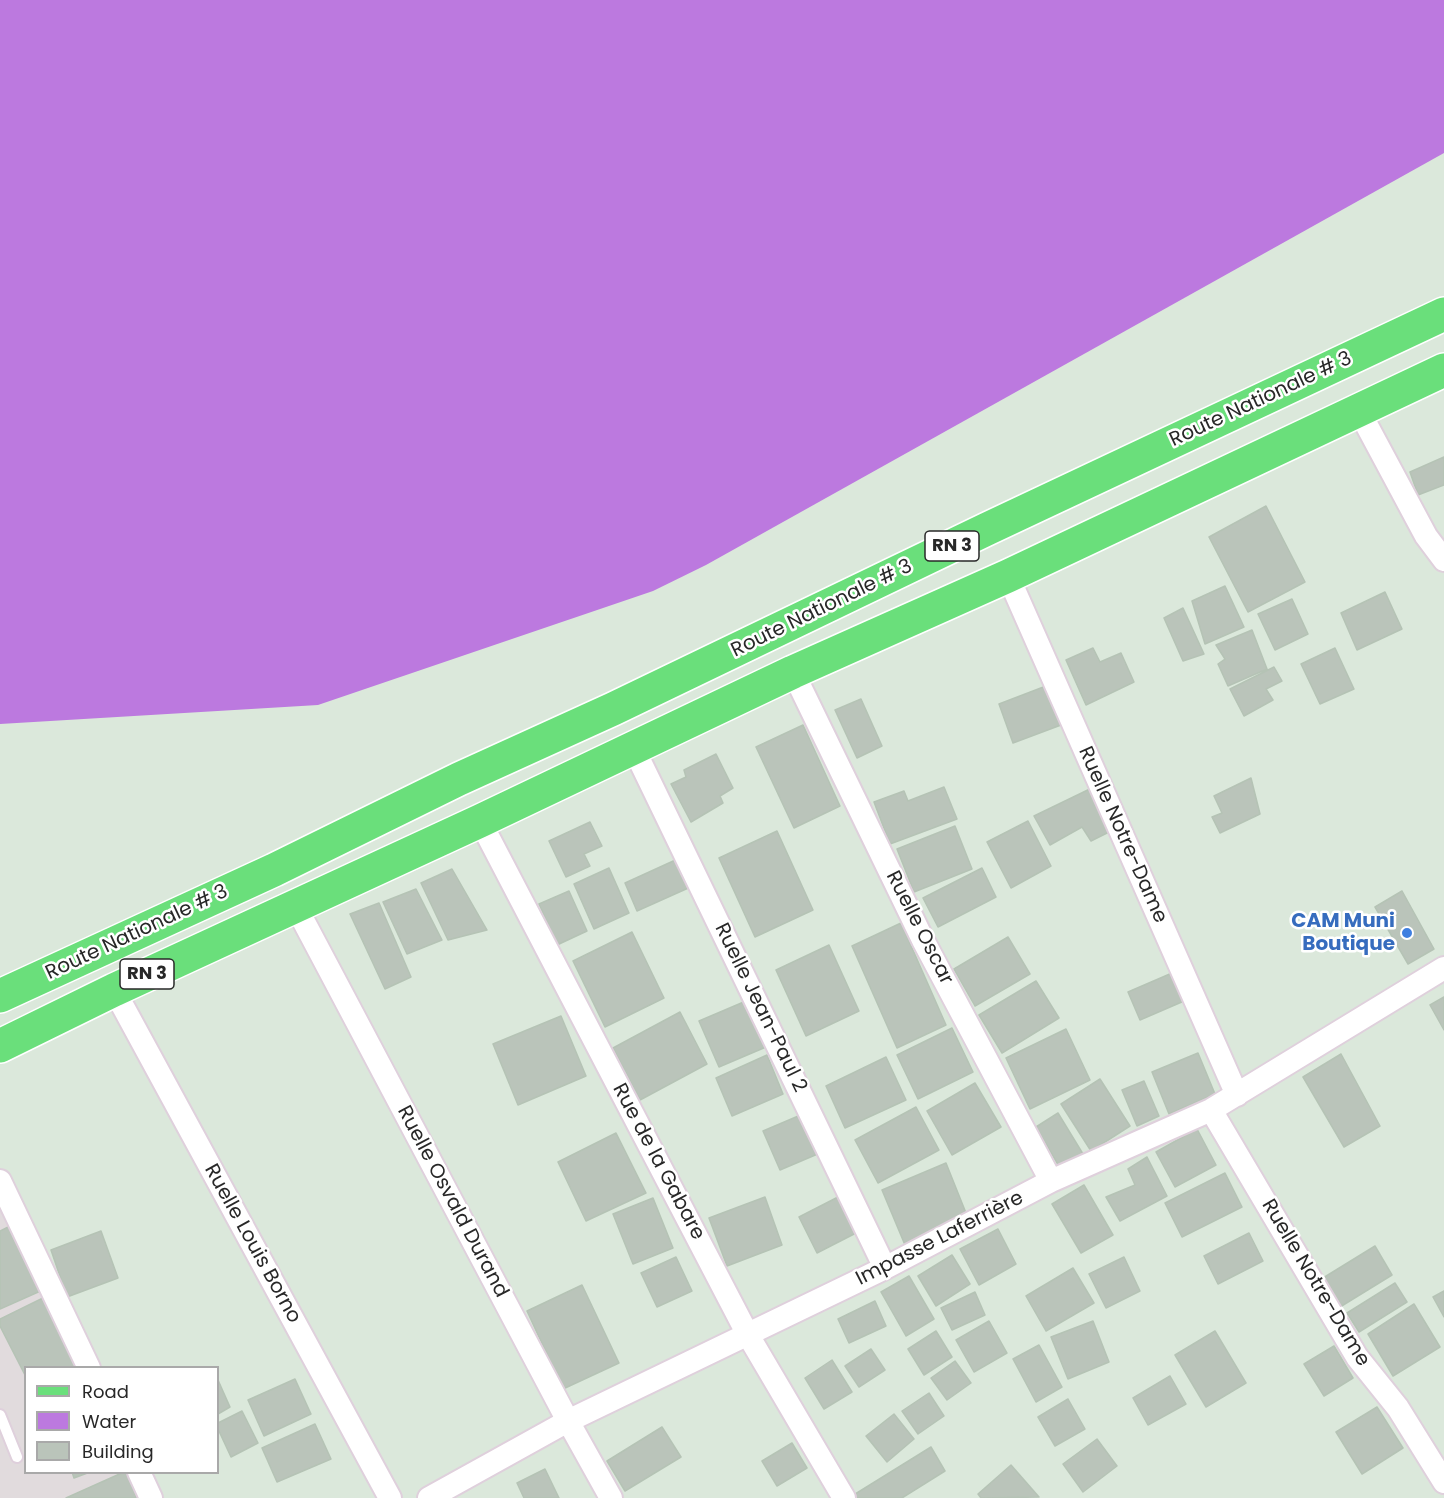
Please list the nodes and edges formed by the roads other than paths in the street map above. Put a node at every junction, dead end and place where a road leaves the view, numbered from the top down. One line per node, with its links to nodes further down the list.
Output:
1 (1444, 314): 12 (main road, Route Nationale # 3 / RN 3)
2 (1444, 370): 3 (main road, RN 3)
3 (1358, 410): 4 (street); 5 (main road, RN 3)
4 (1444, 560)
5 (1008, 576): 6 (main road, RN 3); 14 (street, Ruelle Notre-Dame)
6 (793, 672): 7 (main road, RN 3); 17 (street, Ruelle Oscar)
7 (634, 749): 8 (main road, RN 3); 18 (street, Ruelle Jean-Paul 2)
8 (480, 821): 9 (main road, RN 3); 19 (street, Rue de la Gabare)
9 (295, 905): 11 (main road, RN 3); 22 (street, Ruelle Osvald Durand)
10 (1444, 968): 14 (street, Impasse Laferrière)
11 (114, 990): 13 (main road, RN 3); 27 (street, Ruelle Louis Borno)
12 (0, 996)
13 (0, 1046)
14 (1237, 1095): 15 (street, Impasse Laferrière)
15 (1211, 1110): 17 (street, Impasse Laferrière); 25 (street, Ruelle Notre-Dame)
16 (0, 1181): 20 (street)
17 (1051, 1181): 18 (street, Impasse Laferrière)
18 (885, 1268): 19 (street, Impasse Laferrière)
19 (748, 1335): 22 (street, Impasse Laferrière); 30 (street, Rue de la Gabare)
20 (88, 1366)
21 (0, 1415): 23 (lane)
22 (568, 1421): 28 (street, Impasse Laferrière); 29 (street, Ruelle Osvald Durand)
23 (17, 1457)
24 (139, 1474): 26 (street)
25 (1444, 1482)
26 (151, 1498)
27 (390, 1498)
28 (429, 1498)
29 (611, 1498)
30 (844, 1498)

